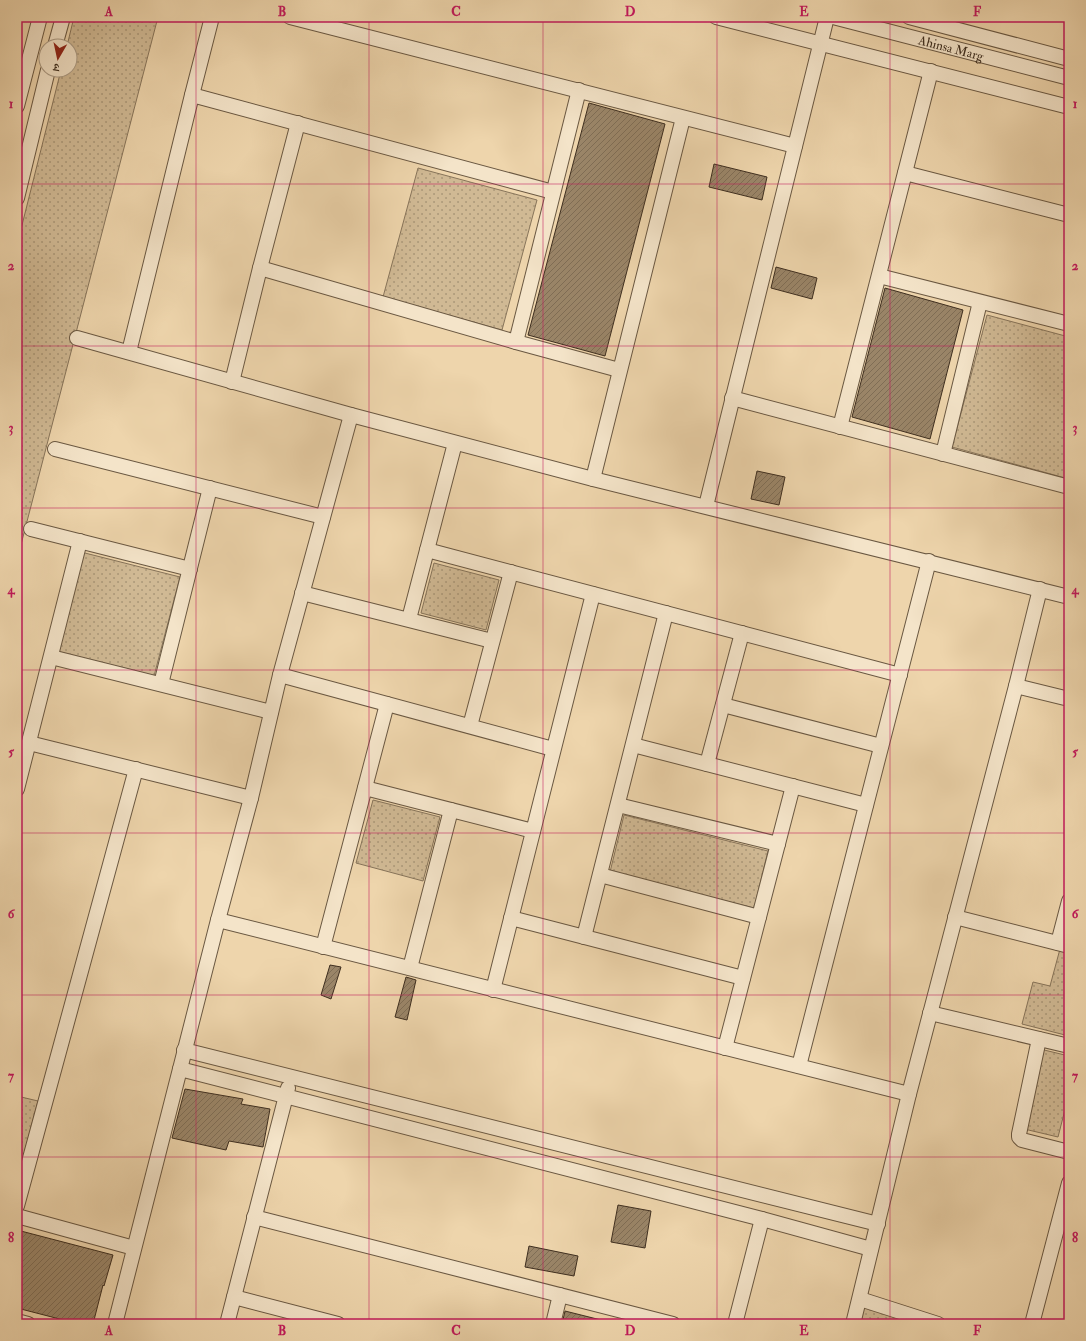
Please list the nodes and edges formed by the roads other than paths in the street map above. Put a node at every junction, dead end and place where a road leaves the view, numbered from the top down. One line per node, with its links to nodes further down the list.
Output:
1 (40, 17): 15 (street)
2 (63, 17): 9 (street)
3 (212, 17): 17 (street)
4 (290, 17): 16 (street)
5 (716, 17): 10 (street)
6 (827, 17): 10 (street)
7 (833, 17): 14 (street, Ahinsa Marg)
8 (909, 17): 11 (street, Ahinsa Marg)
9 (57, 38)
10 (820, 43): 12 (street); 23 (street)
11 (1069, 59)
12 (931, 71): 19 (street); 24 (street)
13 (46, 78): 20 (street)
14 (1069, 78)
15 (19, 86): 18 (street)
16 (578, 90): 21 (street); 25 (street)
17 (192, 95): 22 (street); 34 (street)
18 (17, 104): 20 (street)
19 (1069, 107)
20 (38, 108): 26 (street)
21 (683, 118): 23 (street); 35 (street)
22 (298, 123): 25 (street); 28 (street)
23 (795, 146): 37 (street)
24 (905, 172): 27 (street); 29 (street)
25 (553, 192): 33 (street)
26 (17, 198)
27 (1069, 215)
28 (260, 268): 33 (street); 36 (street)
29 (878, 276): 30 (street); 39 (street)
30 (980, 302): 31 (street); 42 (street)
31 (1069, 324)
32 (77, 338): 34 (street)
33 (516, 342): 35 (street)
34 (129, 352): 36 (street)
35 (619, 370): 43 (street)
36 (232, 382): 38 (street)
37 (732, 398): 39 (street); 46 (street)
38 (351, 415): 40 (street); 47 (street)
39 (840, 427): 42 (street)
40 (455, 442): 43 (street); 50 (street)
41 (55, 449): 45 (street)
42 (943, 454): 44 (street)
43 (593, 479): 46 (street)
44 (1069, 487)
45 (210, 488): 47 (street); 52 (street)
46 (706, 506): 51 (street)
47 (323, 517): 55 (street)
48 (31, 529): 49 (street)
49 (80, 541): 52 (street); 62 (street)
50 (427, 550): 53 (street); 59 (street)
51 (929, 561): 54 (street); 63 (street)
52 (190, 570): 65 (street)
53 (511, 572): 56 (street); 61 (street)
54 (1040, 589): 57 (street); 66 (street)
55 (302, 593): 59 (street); 64 (street)
56 (593, 594): 58 (street); 75 (street)
57 (1069, 596)
58 (666, 613): 60 (street); 73 (street)
59 (409, 619): 61 (street)
60 (742, 633): 63 (street); 69 (street)
61 (492, 641): 71 (street)
62 (51, 657): 65 (street); 72 (street)
63 (900, 674): 74 (street)
64 (280, 675): 68 (street); 70 (street)
65 (160, 684): 70 (street)
66 (1016, 686): 67 (street); 90 (street)
67 (1069, 699)
68 (387, 704): 71 (street); 79 (street)
69 (722, 704): 74 (street); 76 (street)
70 (271, 712): 81 (street)
71 (470, 726): 75 (street)
72 (29, 743): 77 (street); 80 (street)
73 (633, 745): 76 (street); 82 (street)
74 (881, 746): 83 (street)
75 (553, 749): 85 (street)
76 (707, 764): 78 (street)
77 (136, 769): 81 (street); 115 (street)
78 (793, 786): 83 (street); 86 (street)
79 (365, 788): 84 (street); 95 (street)
80 (17, 789)
81 (251, 798): 92 (street)
82 (618, 805): 86 (street); 87 (street)
83 (866, 805): 104 (street)
84 (451, 810): 85 (street); 96 (street)
85 (533, 831): 91 (street)
86 (778, 844): 89 (street)
87 (600, 875): 89 (street); 93 (street)
88 (1069, 901): 94 (street)
89 (759, 917): 97 (street)
90 (956, 917): 94 (street); 99 (street)
91 (511, 918): 93 (street); 98 (street)
92 (218, 920): 95 (street); 103 (street)
93 (584, 937): 97 (street)
94 (1064, 944)
95 (323, 947): 96 (street)
96 (410, 968): 98 (street)
97 (743, 978): 102 (street)
98 (493, 990): 102 (street)
99 (930, 1013): 100 (street); 107 (street)
100 (1039, 1039): 101 (street); 111 (street)
101 (1069, 1046)
102 (725, 1048): 104 (street)
103 (184, 1050): 105 (street); 106 (street)
104 (800, 1066): 107 (street)
105 (180, 1069): 108 (street); 120 (street)
106 (290, 1077): 108 (street); 109 (street)
107 (909, 1094): 119 (street)
108 (286, 1096): 110 (street); 117 (street)
109 (455, 1119): 110 (street); 112 (street)
110 (449, 1139): 114 (street)
111 (1069, 1152)
112 (640, 1165): 114 (street); 119 (street)
113 (1069, 1183): 136 (street)
114 (634, 1186): 118 (street)
115 (17, 1206)
116 (17, 1216): 120 (street)
117 (254, 1217): 122 (street); 123 (street)
118 (762, 1219): 121 (street); 133 (street)
119 (878, 1224): 121 (street)
120 (134, 1248): 128 (street)
121 (871, 1249): 124 (street)
122 (560, 1295): 131 (street); 132 (street)
123 (234, 1297): 126 (street); 129 (street)
124 (860, 1299): 134 (street); 135 (street)
125 (17, 1321): 127 (street)
126 (319, 1322): 130 (street)
127 (28, 1324)
128 (115, 1324)
129 (227, 1324)
130 (338, 1324)
131 (553, 1324)
132 (673, 1324)
133 (735, 1324)
134 (853, 1324)
135 (938, 1324)
136 (1032, 1324)

